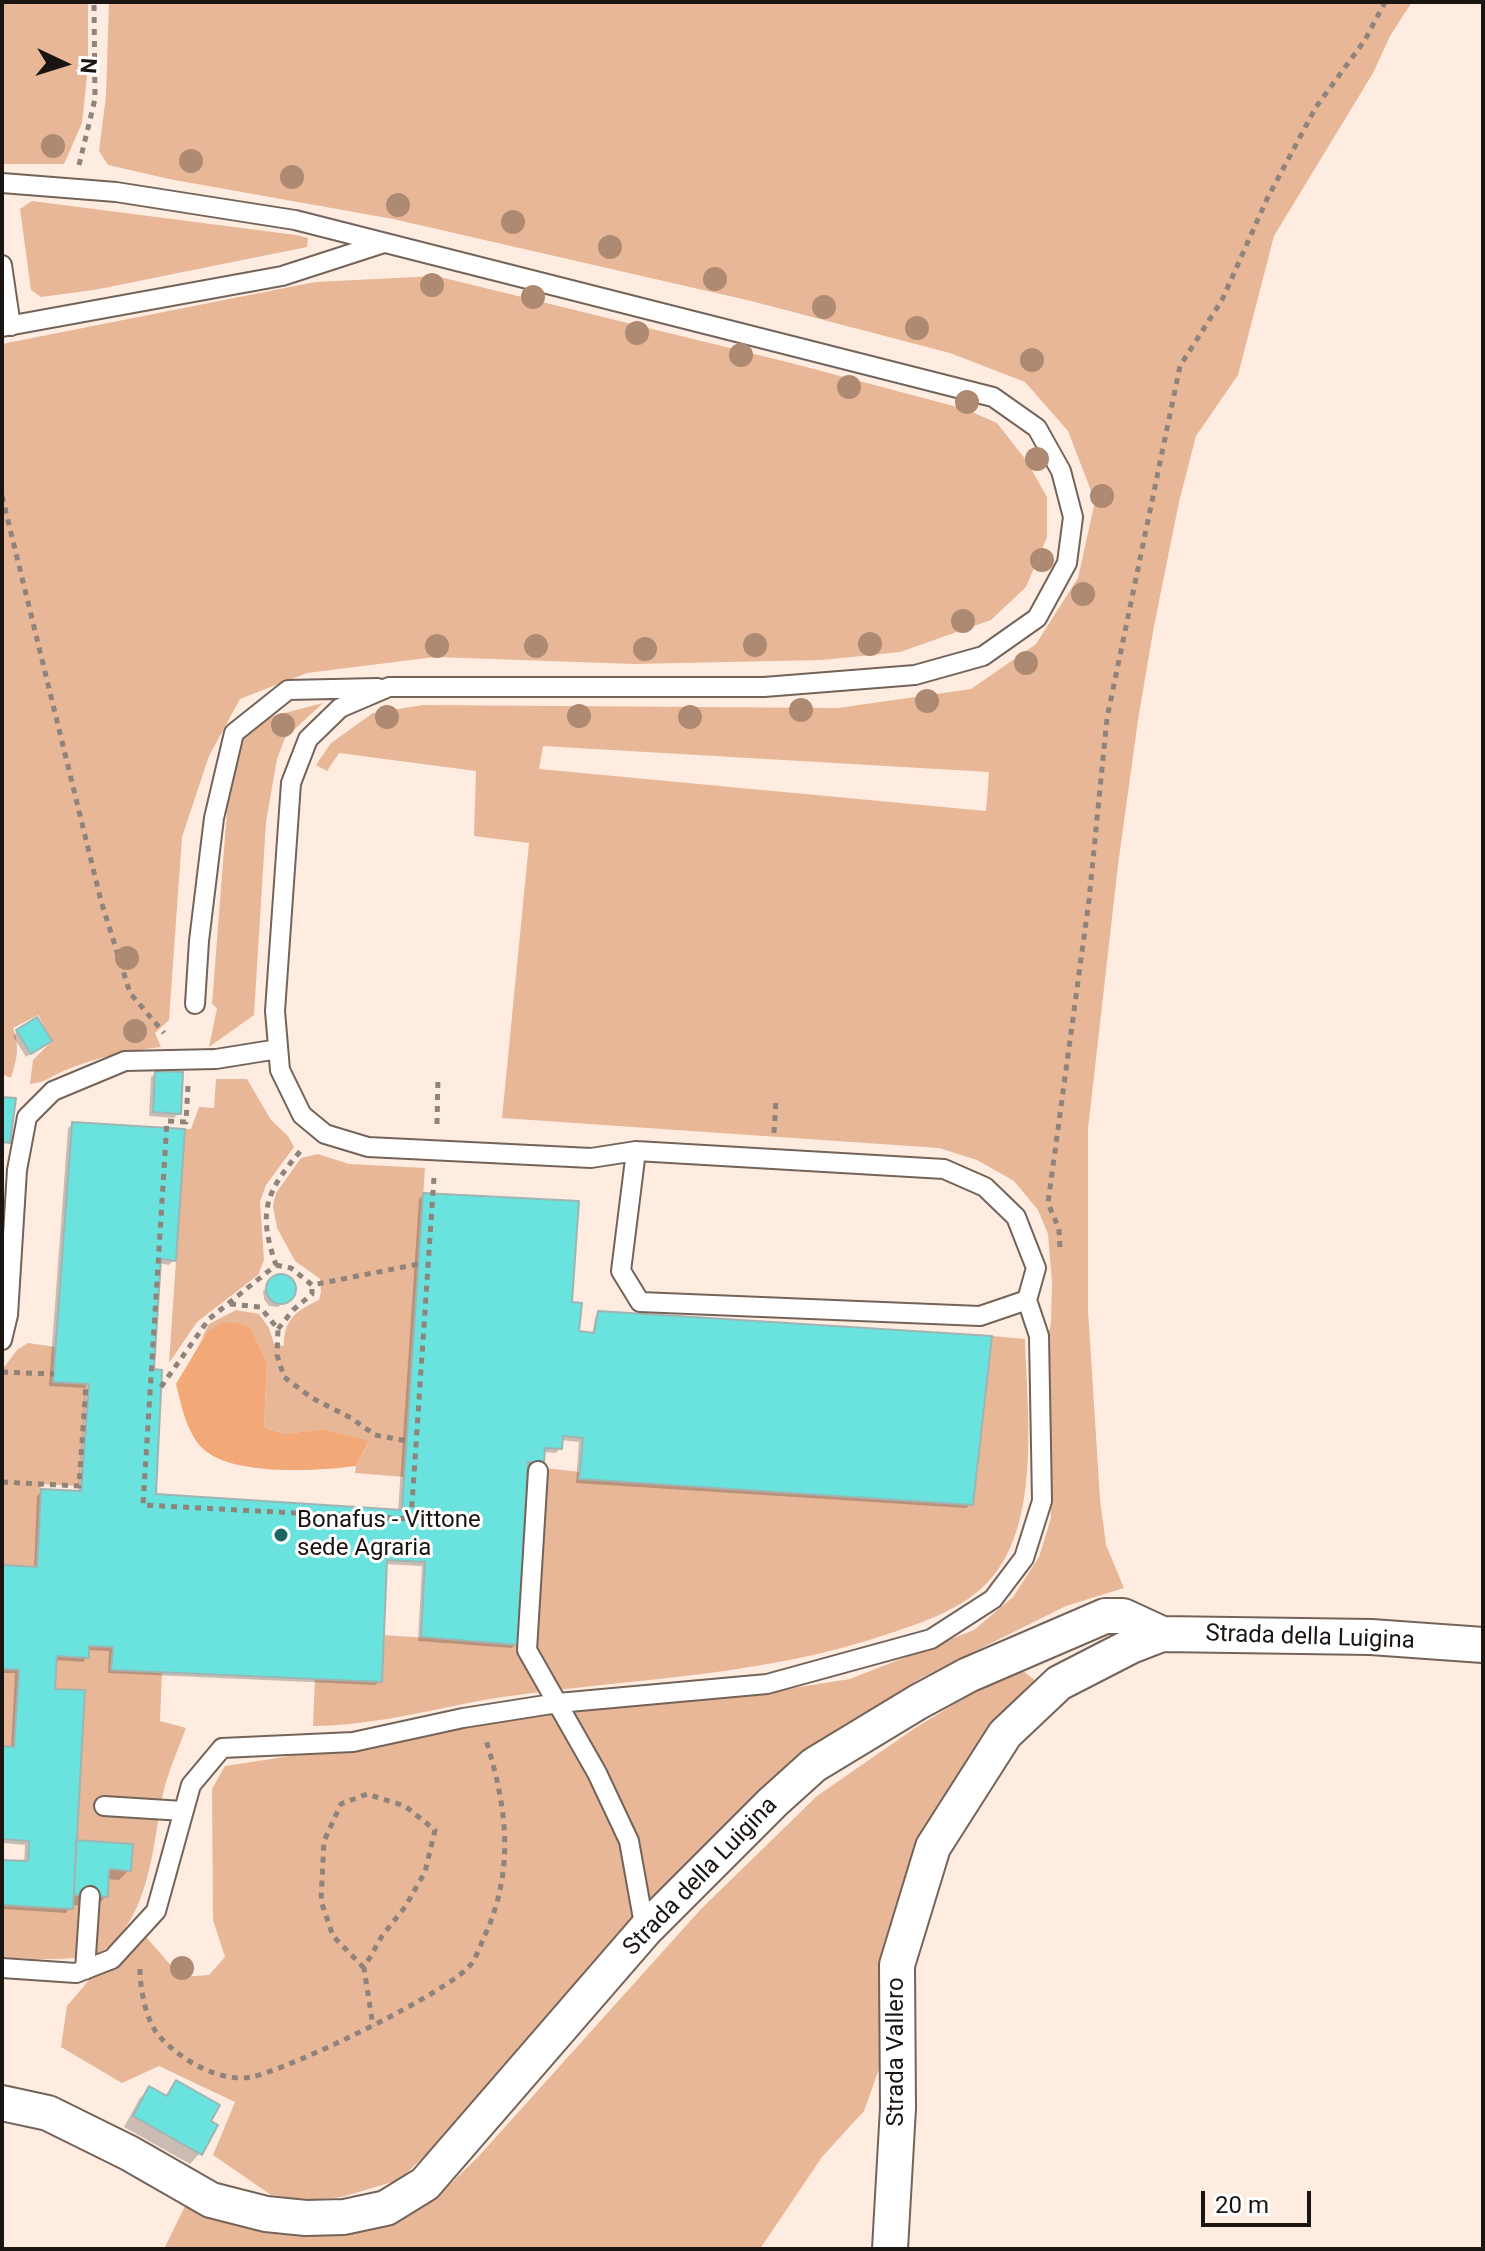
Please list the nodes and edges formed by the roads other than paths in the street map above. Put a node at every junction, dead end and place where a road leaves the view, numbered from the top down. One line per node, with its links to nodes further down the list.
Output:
1 (2, 183): 2 (lane)
2 (384, 243): 4 (lane); 5 (lane)
3 (2, 265): 4 (lane)
4 (6, 327)
5 (389, 687): 6 (lane); 7 (lane)
6 (195, 1004)
7 (278, 1049): 8 (lane); 10 (lane)
8 (636, 1151): 9 (lane); 9 (lane)
9 (1027, 1300): 14 (lane)
10 (2, 1340)
11 (538, 1471): 14 (lane)
12 (1162, 1634): 13 (street, Strada della Luigina); 18 (street, Strada della Luigina); 22 (street, Strada Vallero)
13 (1483, 1645)
14 (558, 1703): 16 (lane); 18 (lane)
15 (104, 1806): 16 (lane)
16 (183, 1811): 20 (lane)
17 (90, 1896): 20 (lane)
18 (645, 1930): 21 (street, Strada della Luigina)
19 (2, 1968): 20 (lane)
20 (85, 1970)
21 (2, 2103)
22 (890, 2249)

